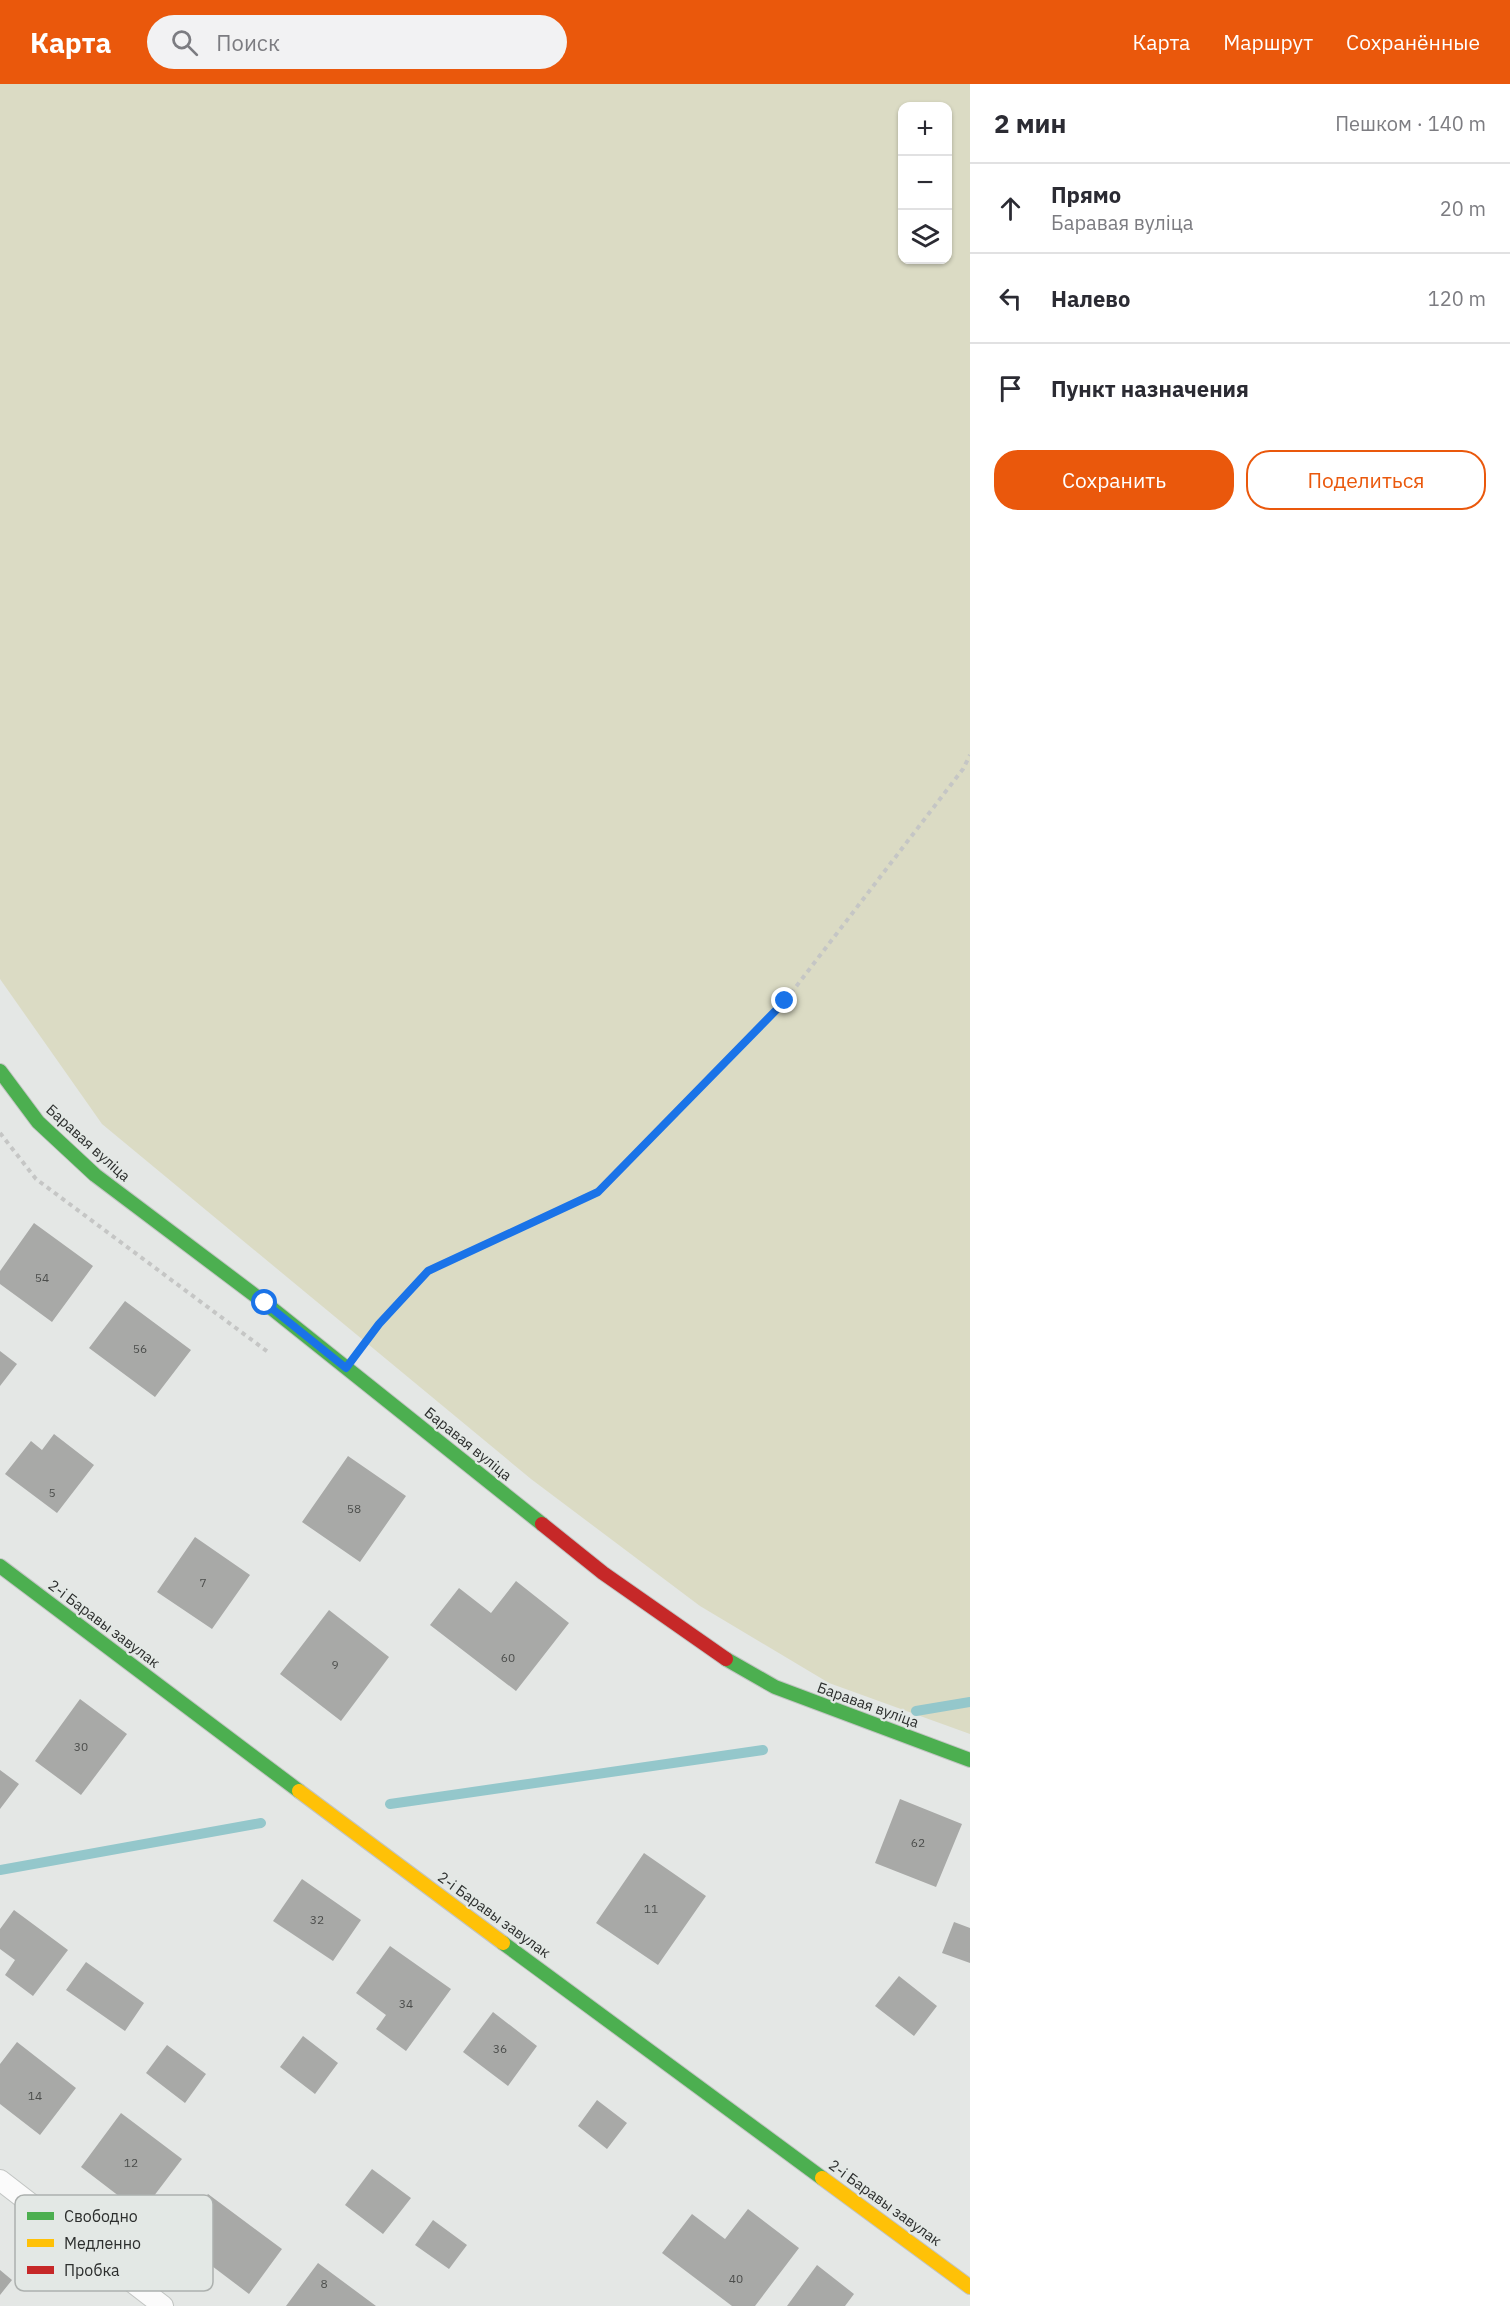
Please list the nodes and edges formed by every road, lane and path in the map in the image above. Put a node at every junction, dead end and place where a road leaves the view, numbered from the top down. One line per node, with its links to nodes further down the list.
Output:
1 (970, 755): 3 (path)
2 (0, 1071): 3 (street, Баравая вуліца)
3 (346, 1368): 5 (street, Баравая вуліца)
4 (0, 1566): 8 (street, 2-і Баравы завулак)
5 (970, 1760)
6 (0, 2180): 7 (lane)
7 (19, 2195)
8 (970, 2287)
9 (144, 2291): 10 (lane)
10 (163, 2306)

